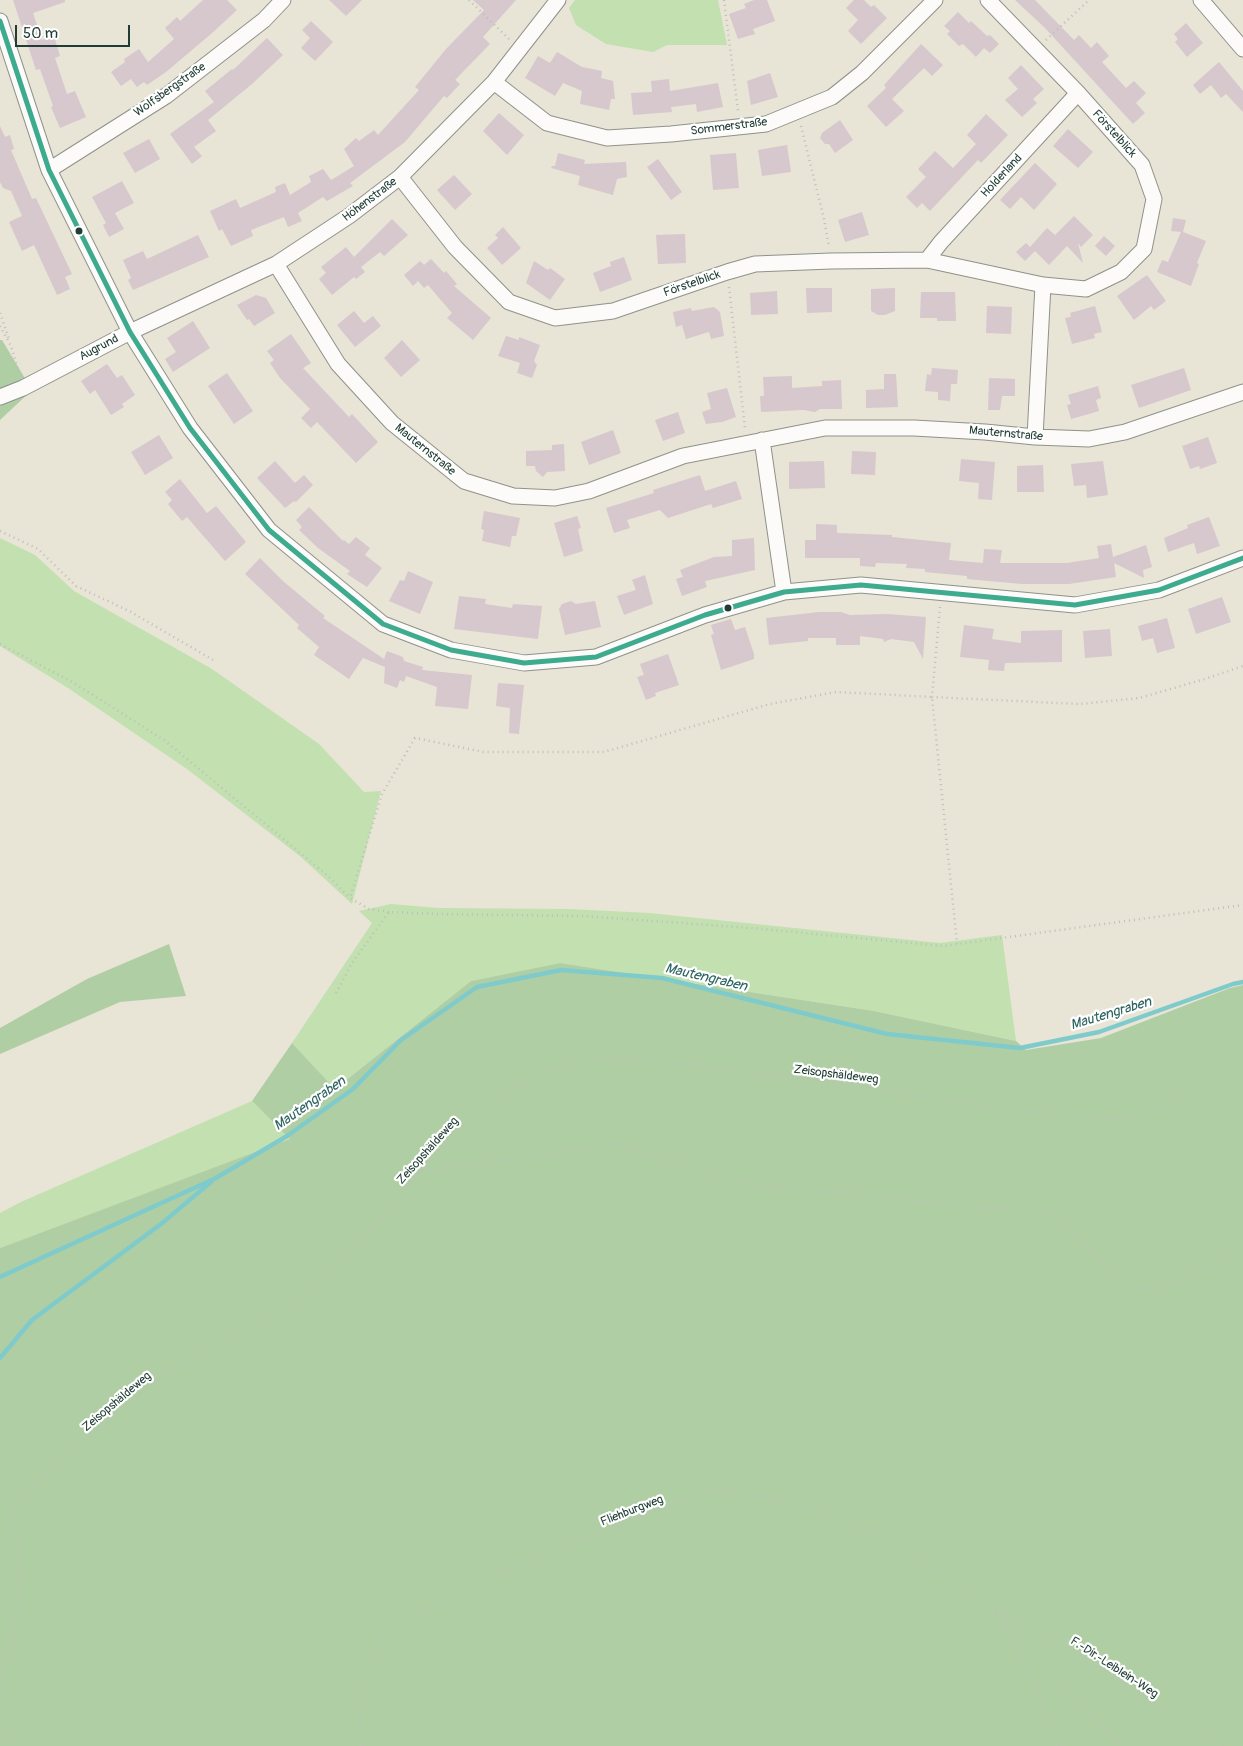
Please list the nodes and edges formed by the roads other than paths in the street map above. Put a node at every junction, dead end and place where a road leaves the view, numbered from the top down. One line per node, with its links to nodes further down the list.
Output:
1 (283, 0): 10 (street, Wolfsbergstraße)
2 (558, 0): 8 (street, Höhenstraße)
3 (935, 0): 8 (street, Sommerstraße)
4 (988, 0): 9 (street, Förstelblick)
5 (1201, 0): 7 (street)
6 (0, 21): 10 (street)
7 (1243, 49)
8 (494, 82): 11 (street, Höhenstraße)
9 (1078, 93): 12 (street, Holderland); 14 (street, Förstelblick)
10 (49, 170): 15 (street)
11 (400, 177): 12 (street, Förstelblick); 13 (street, Höhenstraße)
12 (927, 260): 14 (street, Förstelblick)
13 (276, 264): 15 (street, Höhenstraße); 19 (street, Mauternstraße)
14 (1043, 285): 18 (street)
15 (130, 332): 17 (street, Augrund); 21 (street, Augrund)
16 (1243, 392): 18 (street, Mauternstraße)
17 (0, 397)
18 (1035, 438): 19 (street, Mauternstraße)
19 (762, 440): 21 (street)
20 (1243, 558): 21 (street, Augrund)
21 (784, 592)

